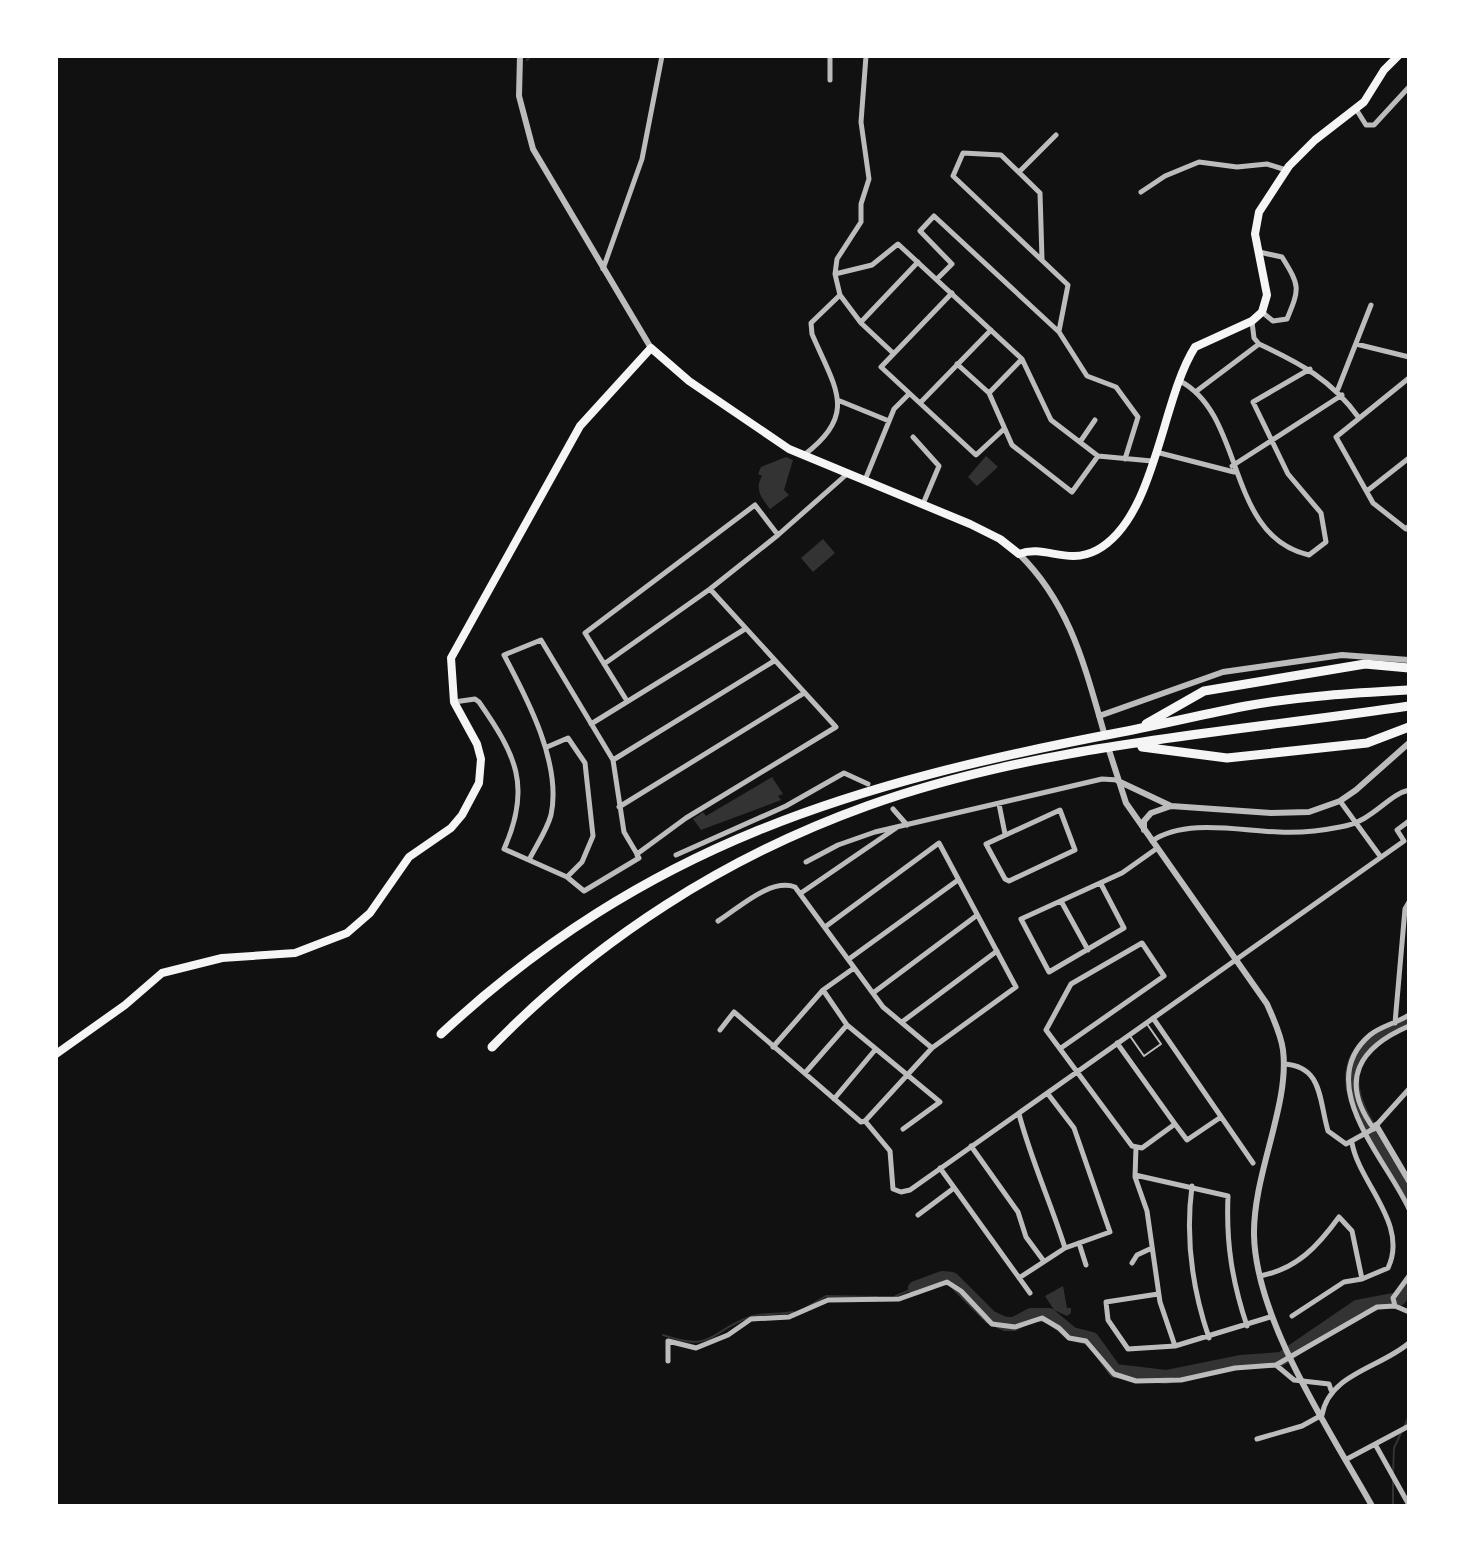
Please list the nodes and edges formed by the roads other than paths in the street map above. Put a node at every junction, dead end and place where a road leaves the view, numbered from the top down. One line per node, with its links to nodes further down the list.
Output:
1 (520, 56): 16 (street)
2 (662, 56): 16 (street)
3 (830, 56): 6 (street)
4 (866, 56): 17 (street)
5 (1398, 56): 8 (highway)
6 (830, 80)
7 (1409, 87): 8 (street)
8 (1356, 109): 10 (highway)
9 (1056, 135): 11 (street)
10 (1287, 170): 12 (street); 13 (highway)
11 (1019, 172): 14 (street); 14 (street)
12 (1141, 192)
13 (1259, 252): 22 (highway); 22 (street)
14 (1042, 259): 26 (street)
15 (918, 262): 17 (street); 18 (street); 24 (street)
16 (603, 269): 29 (street)
17 (835, 274): 20 (street)
18 (937, 279): 19 (street); 26 (street)
19 (952, 293): 25 (street); 30 (street)
20 (840, 295): 24 (street); 41 (street)
21 (1371, 305): 28 (street)
22 (1262, 312): 23 (highway)
23 (1252, 321): 27 (street); 36 (highway)
24 (861, 323): 30 (street)
25 (991, 330): 32 (street); 33 (street)
26 (1059, 332): 54 (street)
27 (1259, 344): 34 (street); 37 (street)
28 (1356, 344): 31 (street); 38 (street)
29 (651, 348): 50 (highway); 72 (highway)
30 (893, 353): 40 (street)
31 (1409, 357)
32 (1022, 359): 39 (street); 48 (street)
33 (957, 364): 39 (street); 42 (street)
34 (1310, 369): 38 (street); 49 (street)
35 (1409, 378): 43 (street)
36 (1180, 381): 37 (street); 52 (highway)
37 (1198, 390): 55 (street)
38 (1340, 392): 43 (street); 49 (street)
39 (989, 393): 46 (street)
40 (909, 394): 42 (street); 45 (street)
41 (840, 401): 45 (street); 50 (street)
42 (920, 403): 46 (street)
43 (1359, 418): 58 (street)
44 (1095, 420): 48 (street)
45 (889, 421): 57 (street)
46 (1004, 429): 51 (street)
47 (913, 437): 59 (street)
48 (1080, 442): 51 (street)
49 (1271, 442): 55 (street); 55 (street)
50 (804, 455): 56 (highway)
51 (1098, 456): 54 (street)
52 (1154, 457): 54 (street); 55 (street); 62 (highway)
53 (1409, 458): 58 (street)
54 (1125, 459)
55 (1234, 469)
56 (847, 474): 57 (highway); 61 (street)
57 (865, 480): 59 (highway)
58 (1367, 491): 60 (street)
59 (923, 504): 62 (highway)
60 (1409, 526)
61 (778, 535): 63 (street); 67 (street)
62 (1019, 554): 74 (street)
63 (710, 589): 64 (street); 67 (street)
64 (745, 629): 66 (street); 71 (street)
65 (1409, 660): 74 (street)
66 (774, 661): 70 (street); 81 (street)
67 (604, 664): 71 (street)
68 (1409, 668): 77 (highway)
69 (1409, 690): 77 (highway)
70 (804, 693): 88 (street); 97 (street)
71 (627, 701): 75 (street)
72 (454, 702): 100 (street); 135 (highway)
73 (1409, 706): 79 (highway)
74 (1099, 716): 82 (street)
75 (591, 724): 80 (street); 81 (street)
76 (1409, 727): 79 (highway)
77 (1136, 729): 127 (highway)
78 (1409, 743): 85 (street)
79 (1127, 745): 130 (highway)
80 (547, 747): 100 (street); 102 (street)
81 (613, 760): 88 (street)
82 (1118, 780): 86 (street); 87 (street); 93 (street)
83 (868, 784): 98 (street)
84 (1409, 790): 95 (street)
85 (1340, 801): 87 (street); 99 (street)
86 (999, 804): 91 (street); 94 (street)
87 (1171, 806): 93 (street)
88 (619, 807): 97 (street)
89 (893, 809): 91 (street)
90 (1409, 821): 99 (street)
91 (907, 825): 92 (street)
92 (897, 827): 101 (street); 105 (street)
93 (1144, 832): 95 (street)
94 (1005, 834): 94 (street)
95 (1151, 842): 96 (street)
96 (1156, 849): 104 (street); 114 (street)
97 (637, 854): 102 (street)
98 (676, 855)
99 (1380, 856): 114 (street)
100 (529, 860): 102 (street)
101 (806, 862)
102 (567, 877)
103 (958, 880): 108 (street); 110 (street); 113 (street)
104 (1101, 884): 106 (street); 111 (street)
105 (801, 893): 109 (street); 110 (street)
106 (1061, 901): 111 (street); 111 (street)
107 (1409, 902): 122 (street)
108 (976, 916): 112 (street); 117 (street)
109 (718, 921)
110 (825, 927): 113 (street)
111 (1088, 950)
112 (997, 951): 120 (street); 132 (street)
113 (849, 959): 115 (street)
114 (1236, 959): 119 (street); 136 (street)
115 (854, 968): 116 (street); 117 (street)
116 (823, 990): 123 (street); 131 (street)
117 (873, 993): 120 (street)
118 (1409, 1015): 122 (street)
119 (1153, 1018): 121 (street); 144 (street)
120 (902, 1022): 132 (street)
121 (1146, 1023): 128 (street); 128 (lane)
122 (1394, 1023): 126 (street); 149 (street)
123 (847, 1025): 134 (street); 138 (street)
124 (1409, 1026): 126 (street)
125 (720, 1030): 131 (street)
126 (1397, 1030): 147 (street)
127 (441, 1034)
128 (1129, 1035): 129 (street)
129 (1117, 1043): 137 (street); 146 (street)
130 (492, 1047)
131 (773, 1047): 138 (street)
132 (932, 1048): 139 (street)
133 (1061, 1048): 133 (street); 137 (street)
134 (875, 1050): 139 (street); 142 (street)
135 (56, 1054)
136 (1284, 1064): 150 (street); 167 (street)
137 (1078, 1071): 141 (street); 152 (street)
138 (805, 1073): 142 (street)
139 (907, 1075): 145 (street); 148 (street)
140 (1409, 1089): 147 (street)
141 (1048, 1094): 143 (street); 161 (street)
142 (834, 1099): 145 (street)
143 (1018, 1114): 151 (street); 162 (street)
144 (1221, 1117): 146 (street); 153 (street)
145 (865, 1121): 154 (street)
146 (1175, 1124): 152 (street)
147 (1374, 1128): 149 (street); 156 (street)
148 (903, 1129)
149 (1367, 1135): 150 (street); 159 (street)
150 (1352, 1143): 170 (street)
151 (971, 1146): 154 (street); 164 (street)
152 (1136, 1147): 155 (street)
153 (1253, 1163)
154 (940, 1168): 158 (street)
155 (1135, 1175): 157 (street); 163 (street)
156 (1409, 1181)
157 (1192, 1186): 177 (street); 178 (street)
158 (954, 1188): 160 (street); 169 (street)
159 (1409, 1209)
160 (918, 1215)
161 (1079, 1243): 162 (street); 166 (street)
162 (1065, 1248): 164 (street)
163 (1152, 1248): 165 (street); 172 (street)
164 (1043, 1260): 169 (street)
165 (1132, 1263)
166 (1086, 1265)
167 (1259, 1276): 170 (street); 176 (street)
168 (1409, 1276): 173 (street)
169 (1019, 1278): 171 (street)
170 (1362, 1279): 175 (street)
171 (1030, 1293)
172 (1158, 1294): 180 (street); 180 (street)
173 (1395, 1306): 174 (street); 182 (street)
174 (1409, 1312)
175 (1292, 1316)
176 (1270, 1317): 177 (street); 184 (street)
177 (1247, 1326): 178 (street)
178 (1209, 1338): 180 (street)
179 (1409, 1343): 183 (street)
180 (1175, 1346)
181 (668, 1361): 182 (street)
182 (1276, 1365): 183 (street)
183 (1331, 1390): 184 (street)
184 (1322, 1415): 186 (street); 188 (street)
185 (1409, 1426): 187 (street)
186 (1257, 1439)
187 (1375, 1444): 188 (street); 189 (street)
188 (1347, 1459): 190 (street)
189 (1409, 1505)
190 (1372, 1506)

